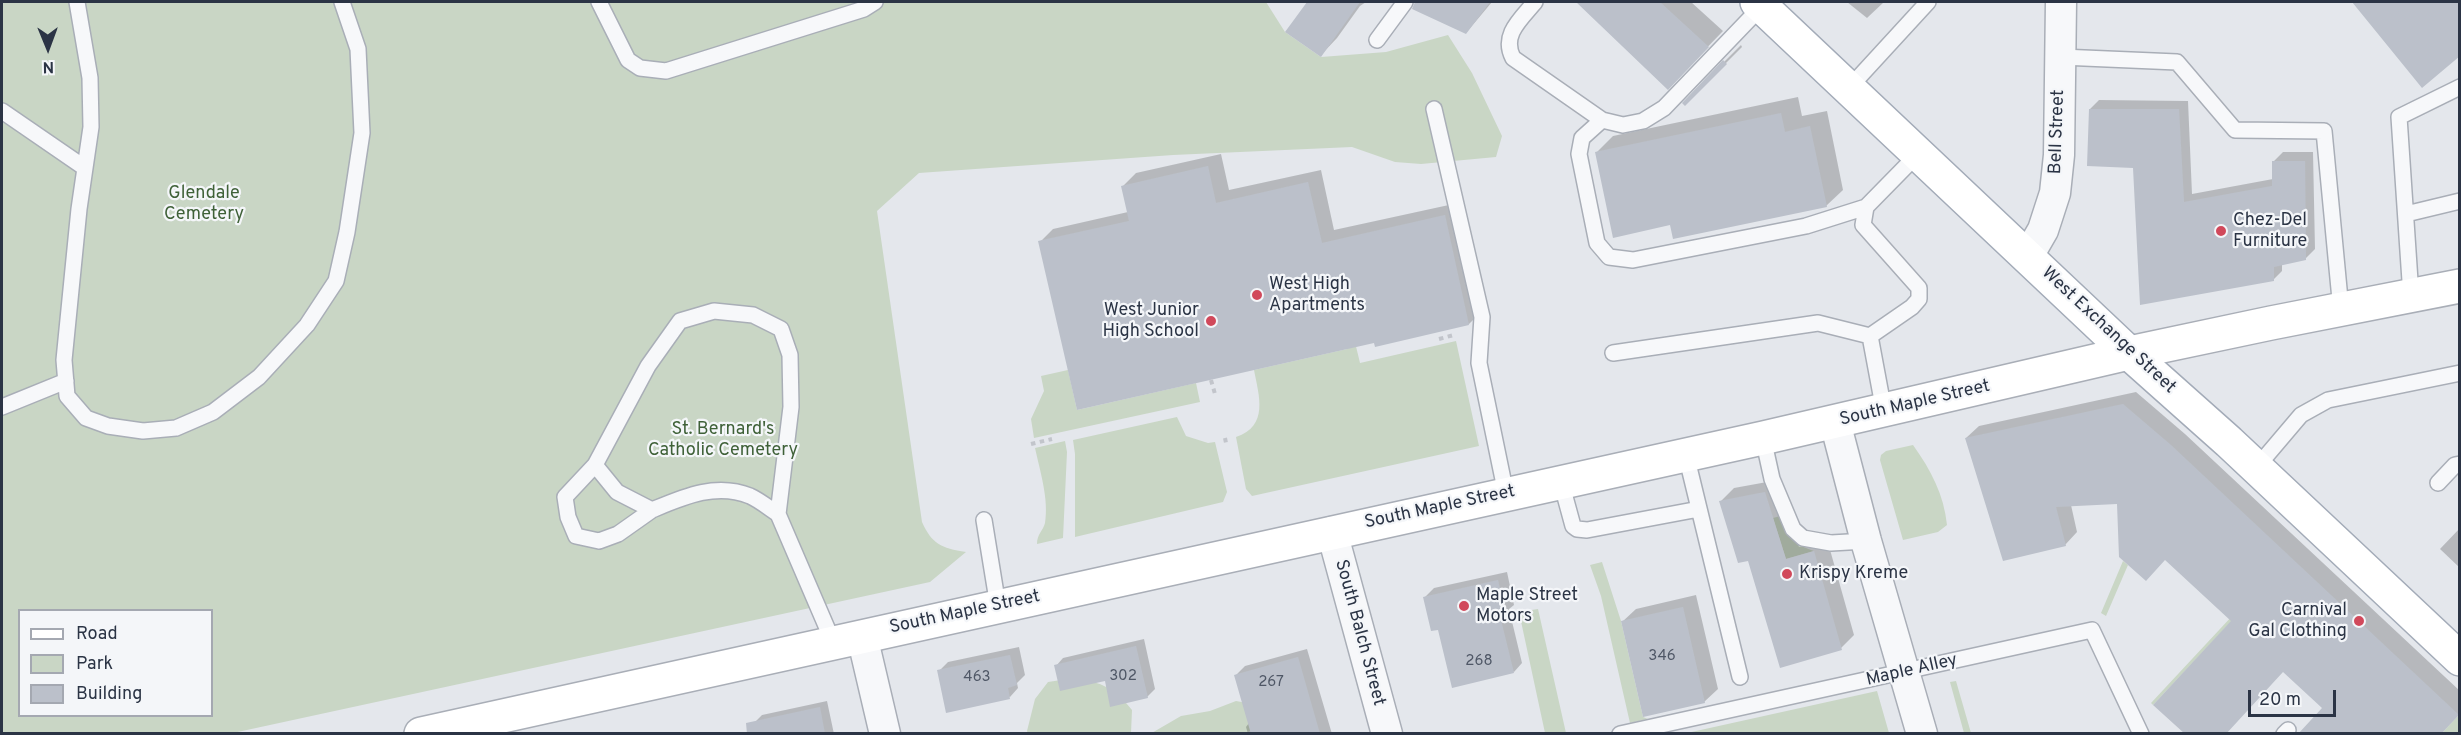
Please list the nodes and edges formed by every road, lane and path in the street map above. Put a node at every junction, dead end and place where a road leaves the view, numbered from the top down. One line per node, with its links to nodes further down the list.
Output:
1 (77, 2): 18 (lane)
2 (342, 2): 33 (lane)
3 (599, 2): 4 (lane)
4 (875, 2)
5 (1405, 2): 10 (lane)
6 (1536, 2): 16 (lane)
7 (1928, 2): 13 (lane)
8 (2061, 2): 11 (street, Bell Street)
9 (1760, 4): 13 (main road, West Exchange Street); 16 (lane)
10 (1377, 40)
11 (2061, 57): 22 (street, Bell Street); 25 (lane)
12 (2460, 87): 21 (lane)
13 (1849, 88): 17 (main road, West Exchange Street)
14 (1434, 109): 47 (lane)
15 (2, 111): 18 (lane)
16 (1602, 120): 20 (lane)
17 (1918, 154): 20 (lane); 22 (main road, West Exchange Street)
18 (85, 168): 33 (lane)
19 (2460, 201): 21 (lane)
20 (1866, 207): 27 (lane)
21 (2406, 214): 24 (lane)
22 (2028, 256): 30 (main road, West Exchange Street)
23 (2460, 286): 24 (main road, South Maple Street)
24 (2411, 296): 25 (main road, South Maple Street)
25 (2341, 310): 30 (main road, South Maple Street)
26 (1455, 335): 28 (path)
27 (1870, 336): 29 (lane); 36 (lane)
28 (1439, 339)
29 (1614, 353)
30 (2129, 353): 36 (main road, South Maple Street); 44 (main road, West Exchange Street)
31 (2460, 373): 44 (lane)
32 (1211, 380): 34 (path)
33 (66, 381): 35 (lane)
34 (1215, 394)
35 (2, 408)
36 (1884, 411): 37 (main road, South Maple Street)
37 (1835, 422): 38 (main road, South Maple Street); 53 (street)
38 (1763, 438): 41 (main road, South Maple Street); 53 (lane)
39 (1052, 439): 40 (path)
40 (1031, 444)
41 (1686, 455): 45 (main road, South Maple Street); 48 (lane)
42 (2460, 464): 46 (lane)
43 (595, 465): 49 (lane); 49 (lane); 50 (lane)
44 (2256, 468): 56 (main road, West Exchange Street)
45 (1561, 482): 47 (main road, South Maple Street); 48 (lane)
46 (2438, 483)
47 (1506, 494): 52 (main road, South Maple Street)
48 (1699, 509): 58 (lane)
49 (652, 510): 50 (lane)
50 (778, 514): 55 (lane)
51 (984, 520): 54 (lane)
52 (1332, 532): 54 (main road, South Maple Street); 62 (street, South Balch Street)
53 (1866, 541): 57 (street)
54 (998, 606): 55 (main road, South Maple Street)
55 (847, 639): 60 (main road, South Maple Street); 61 (street)
56 (2460, 659)
57 (1904, 672): 59 (lane, Maple Alley); 64 (street); 65 (lane, Maple Alley)
58 (1740, 677)
59 (1656, 730): 63 (lane, Maple Alley)
60 (421, 734)
61 (885, 734)
62 (1387, 734)
63 (1620, 734)
64 (1922, 734)
65 (2141, 734)

